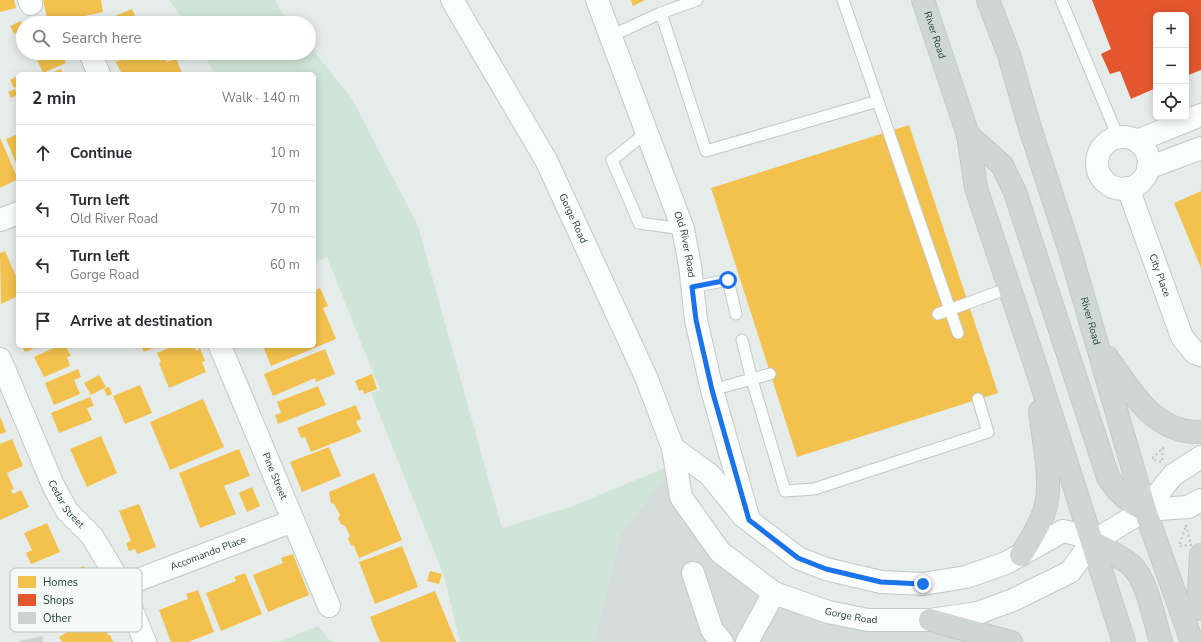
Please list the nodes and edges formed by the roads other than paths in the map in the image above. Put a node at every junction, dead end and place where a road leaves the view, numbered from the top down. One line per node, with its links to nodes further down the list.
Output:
1 (452, 0): 40 (street, Gorge Road)
2 (597, 0): 9 (street, Old River Road)
3 (697, 0): 8 (lane)
4 (843, 0): 12 (lane)
5 (923, 0): 15 (main road, River Road)
6 (988, 0): 30 (main road, River Road)
7 (1062, 0): 16 (lane)
8 (661, 13): 9 (lane); 12 (lane)
9 (613, 39): 14 (street, Old River Road)
10 (93, 60): 11 (street)
11 (99, 72)
12 (878, 101): 25 (lane)
13 (1201, 115): 16 (street)
14 (647, 132): 22 (street, Old River Road); 22 (lane)
15 (968, 135): 24 (main road, River Road); 43 (main road)
16 (1127, 139): 18 (street); 19 (street)
17 (1201, 148): 18 (street)
18 (1148, 168): 19 (street)
19 (1128, 188): 32 (street, City Place)
20 (16, 214): 21 (street)
21 (0, 220)
22 (683, 229): 23 (street, Old River Road)
23 (692, 287): 26 (lane); 37 (street, Old River Road)
24 (1009, 288): 25 (lane); 34 (main road, River Road)
25 (950, 309): 27 (lane); 28 (lane)
26 (736, 314)
27 (938, 314)
28 (958, 334)
29 (742, 340): 36 (lane)
30 (1097, 342): 39 (main road); 43 (main road, River Road)
31 (221, 348): 45 (street, Pine Street)
32 (1201, 355)
33 (0, 358): 49 (street, Cedar Street)
34 (1035, 364): 46 (main road, River Road); 48 (main road)
35 (770, 374): 36 (lane)
36 (752, 380): 37 (lane); 38 (lane)
37 (712, 390): 44 (street, Old River Road)
38 (978, 399)
39 (1201, 432)
40 (673, 448): 44 (street); 52 (street, Gorge Road)
41 (1201, 456): 43 (street)
42 (1201, 500): 43 (street)
43 (1145, 510): 46 (street, Gorge Road); 63 (main road, River Road)
44 (749, 520): 48 (street)
45 (293, 521): 51 (street, Accomando Place); 53 (street, Pine Street)
46 (1092, 542): 48 (street); 55 (street, Gorge Road); 61 (main road, River Road); 62 (main road)
47 (1196, 550): 54 (main road)
48 (1021, 555)
49 (111, 568)
50 (693, 574): 58 (street)
51 (142, 578)
52 (774, 592): 55 (street, Gorge Road); 59 (street)
53 (329, 606)
54 (1201, 609)
55 (930, 620): 60 (main road)
56 (141, 632): 57 (street, Cedar Street)
57 (145, 642)
58 (722, 642)
59 (747, 642)
60 (1011, 642)
61 (1124, 642)
62 (1161, 642)
63 (1192, 642)

